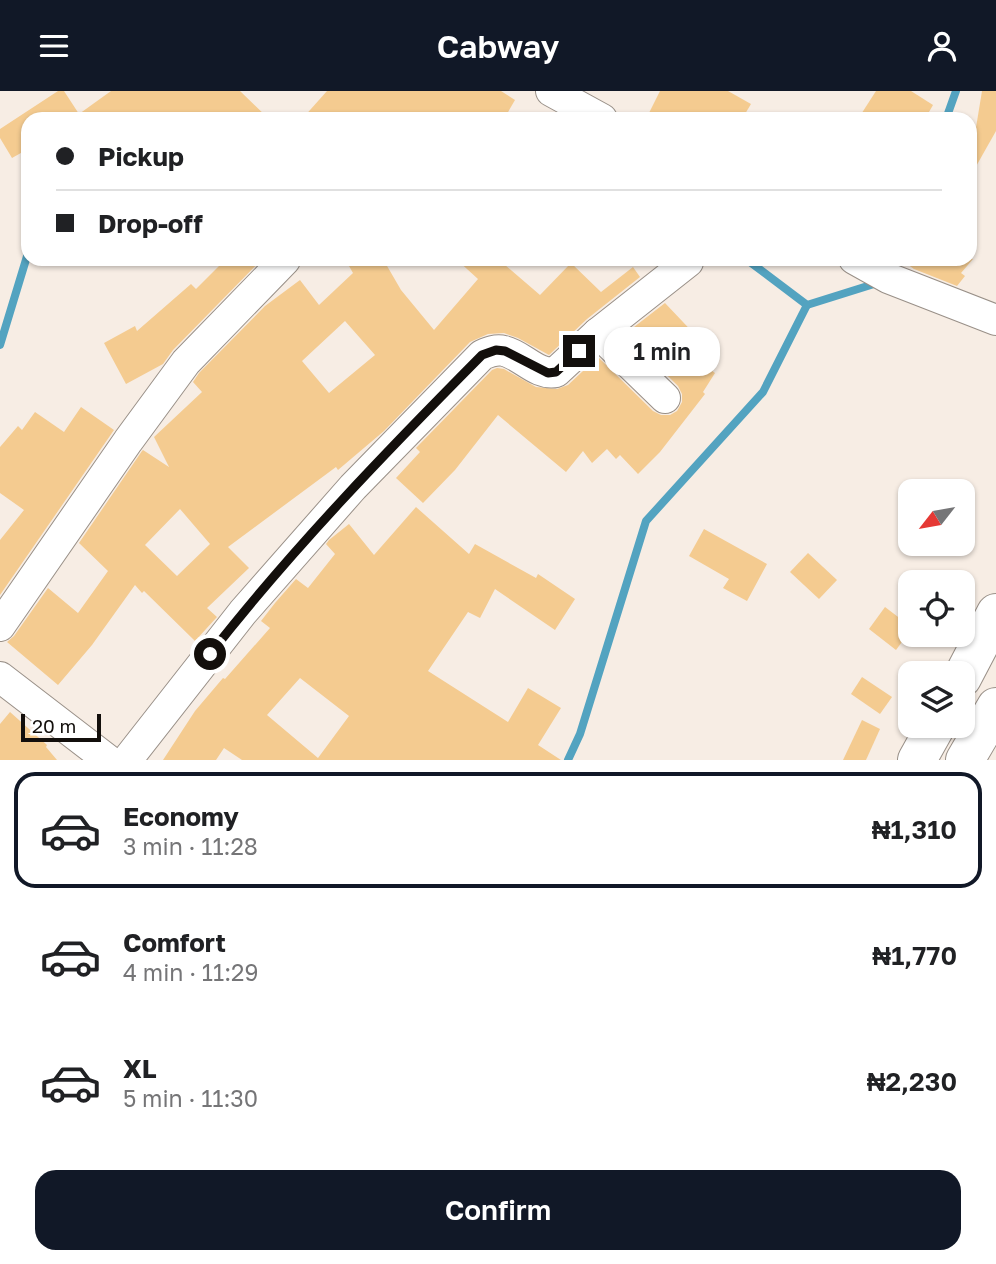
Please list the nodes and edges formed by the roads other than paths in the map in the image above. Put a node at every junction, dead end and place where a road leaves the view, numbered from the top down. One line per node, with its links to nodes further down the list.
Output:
1 (551, 91): 2 (street)
2 (589, 112)
3 (279, 266): 10 (street)
4 (683, 266): 7 (street)
5 (870, 268): 6 (street)
6 (993, 310)
7 (598, 333): 8 (street); 16 (street)
8 (665, 398)
9 (996, 613): 11 (highway)
10 (0, 626)
11 (971, 661)
12 (0, 677): 15 (street)
13 (996, 707): 18 (highway)
14 (929, 738): 17 (highway)
15 (108, 760)
16 (127, 760)
17 (917, 760)
18 (965, 760)

